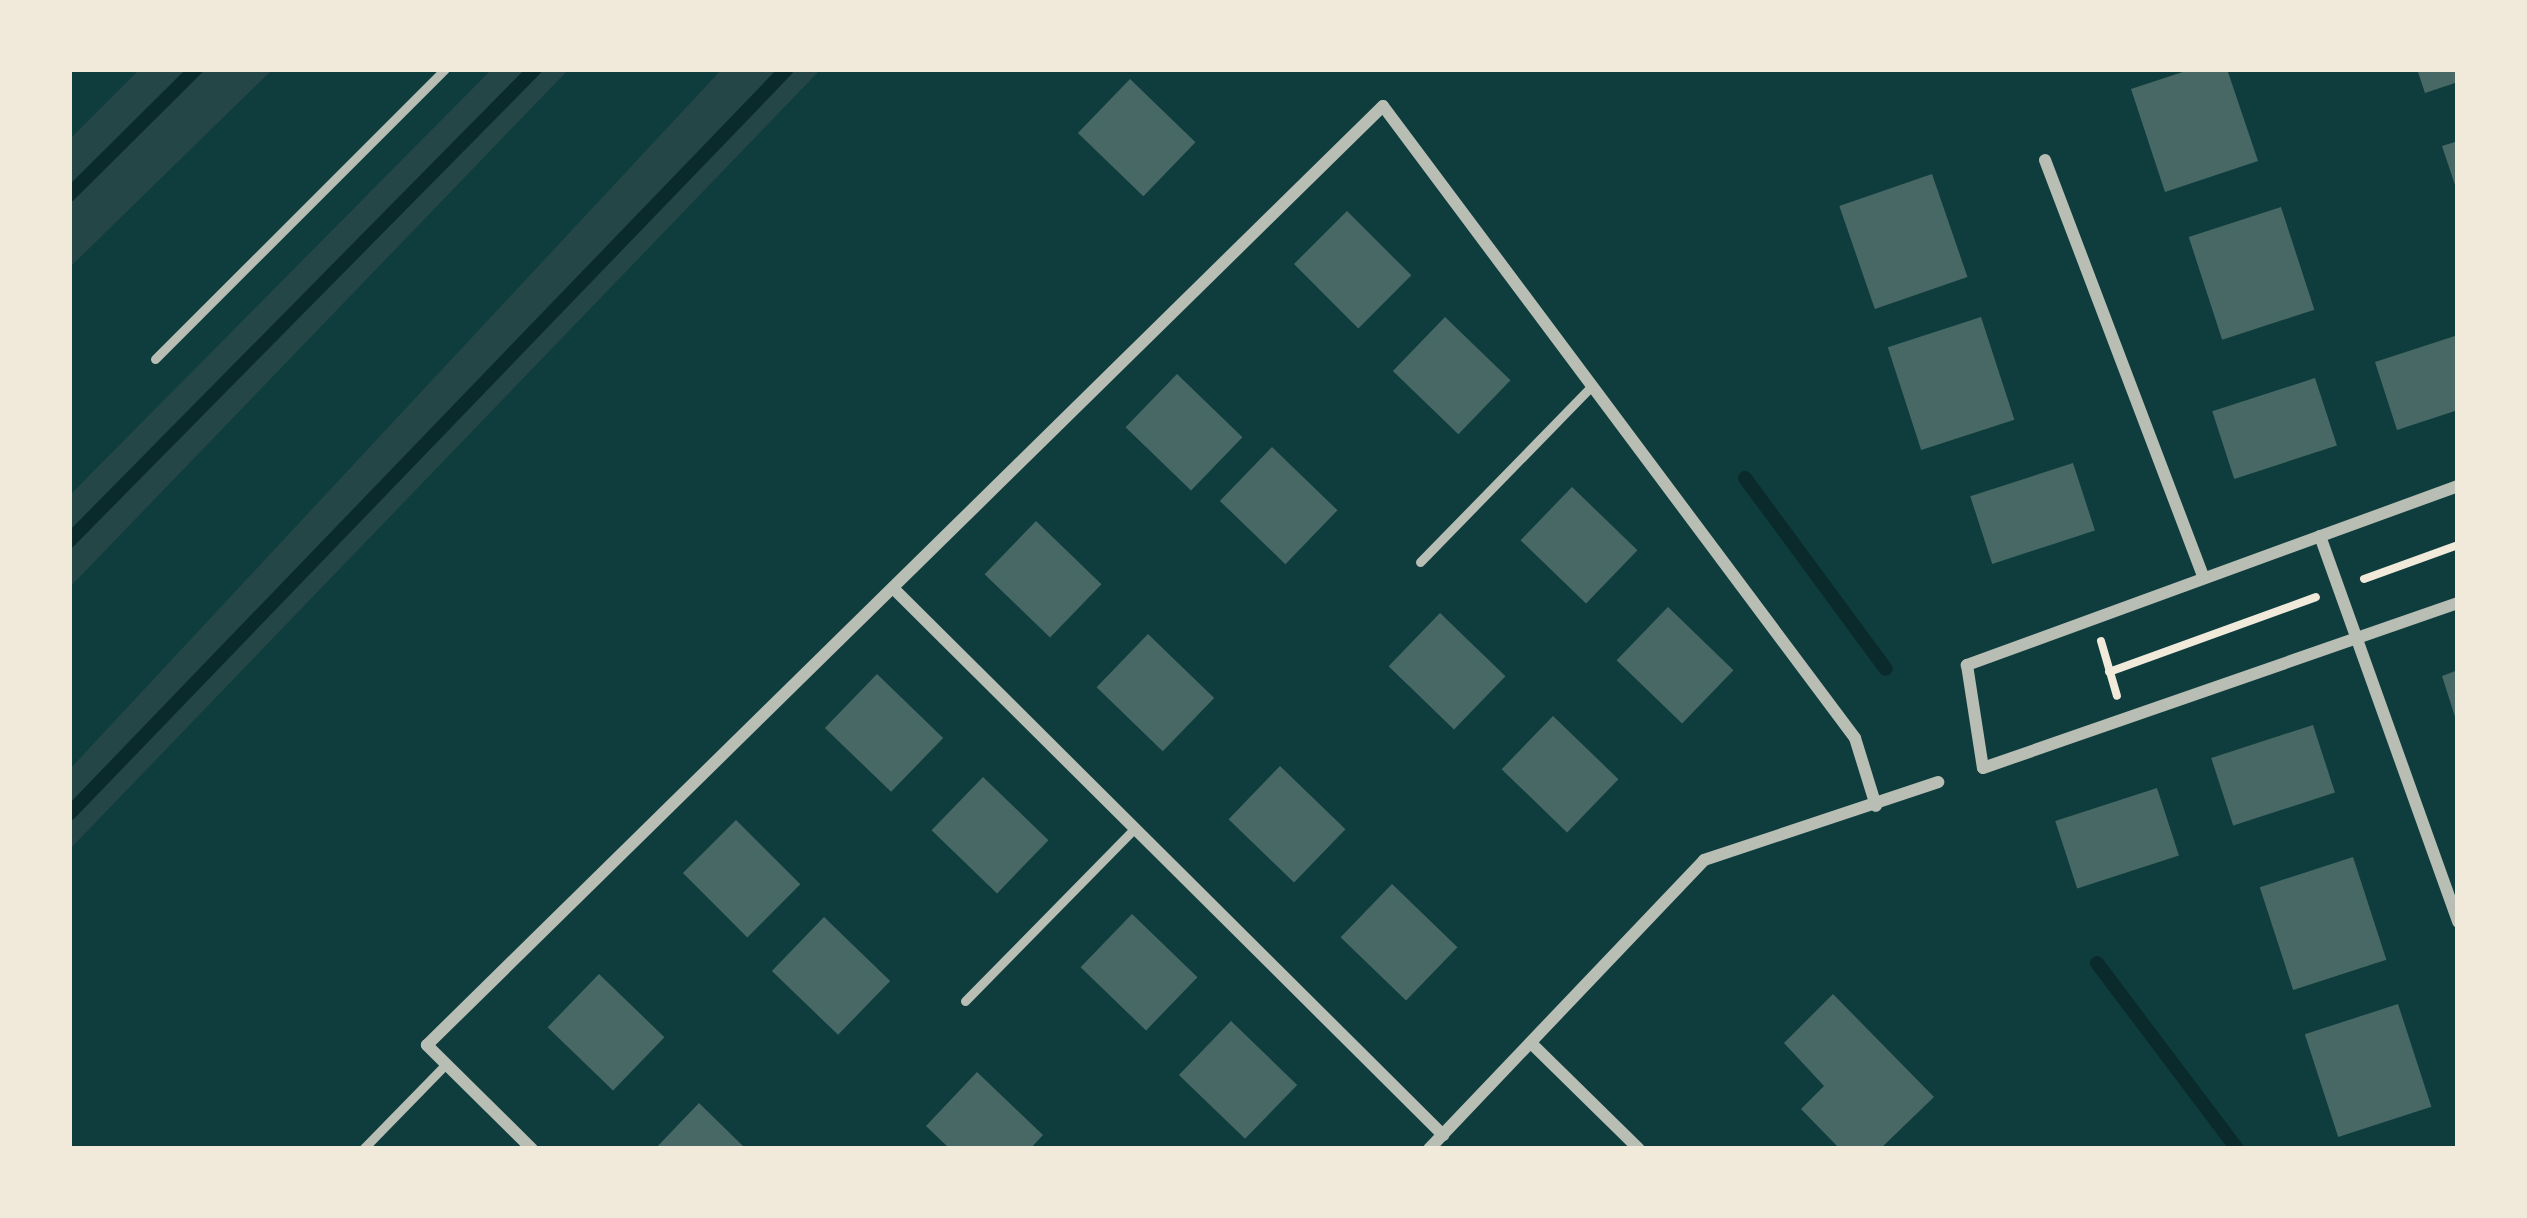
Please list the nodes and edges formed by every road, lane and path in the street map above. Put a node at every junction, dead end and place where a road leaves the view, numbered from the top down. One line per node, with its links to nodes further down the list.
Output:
1 (445, 69): 3 (lane)
2 (2045, 160): 9 (street)
3 (155, 358)
4 (1592, 386): 8 (lane); 10 (street); 18 (street)
5 (2458, 485): 6 (street)
6 (2320, 536): 9 (street); 11 (street)
7 (2458, 545): 11 (path)
8 (1420, 562)
9 (2204, 578): 13 (street)
10 (893, 588): 19 (street); 23 (street)
11 (2338, 589): 14 (street); 15 (path)
12 (2458, 604): 14 (street)
13 (2095, 618): 15 (path); 16 (street)
14 (2356, 641): 16 (street); 20 (street)
15 (2109, 672): 16 (path)
16 (2124, 720)
17 (1938, 782): 18 (street)
18 (1876, 806): 22 (street)
19 (1135, 828): 21 (lane); 24 (street)
20 (2458, 922)
21 (965, 1001)
22 (1532, 1042): 24 (street); 28 (street)
23 (446, 1064): 25 (lane); 26 (street)
24 (1444, 1135): 27 (street)
25 (363, 1149)
26 (532, 1149)
27 (1429, 1149)
28 (1640, 1149)

